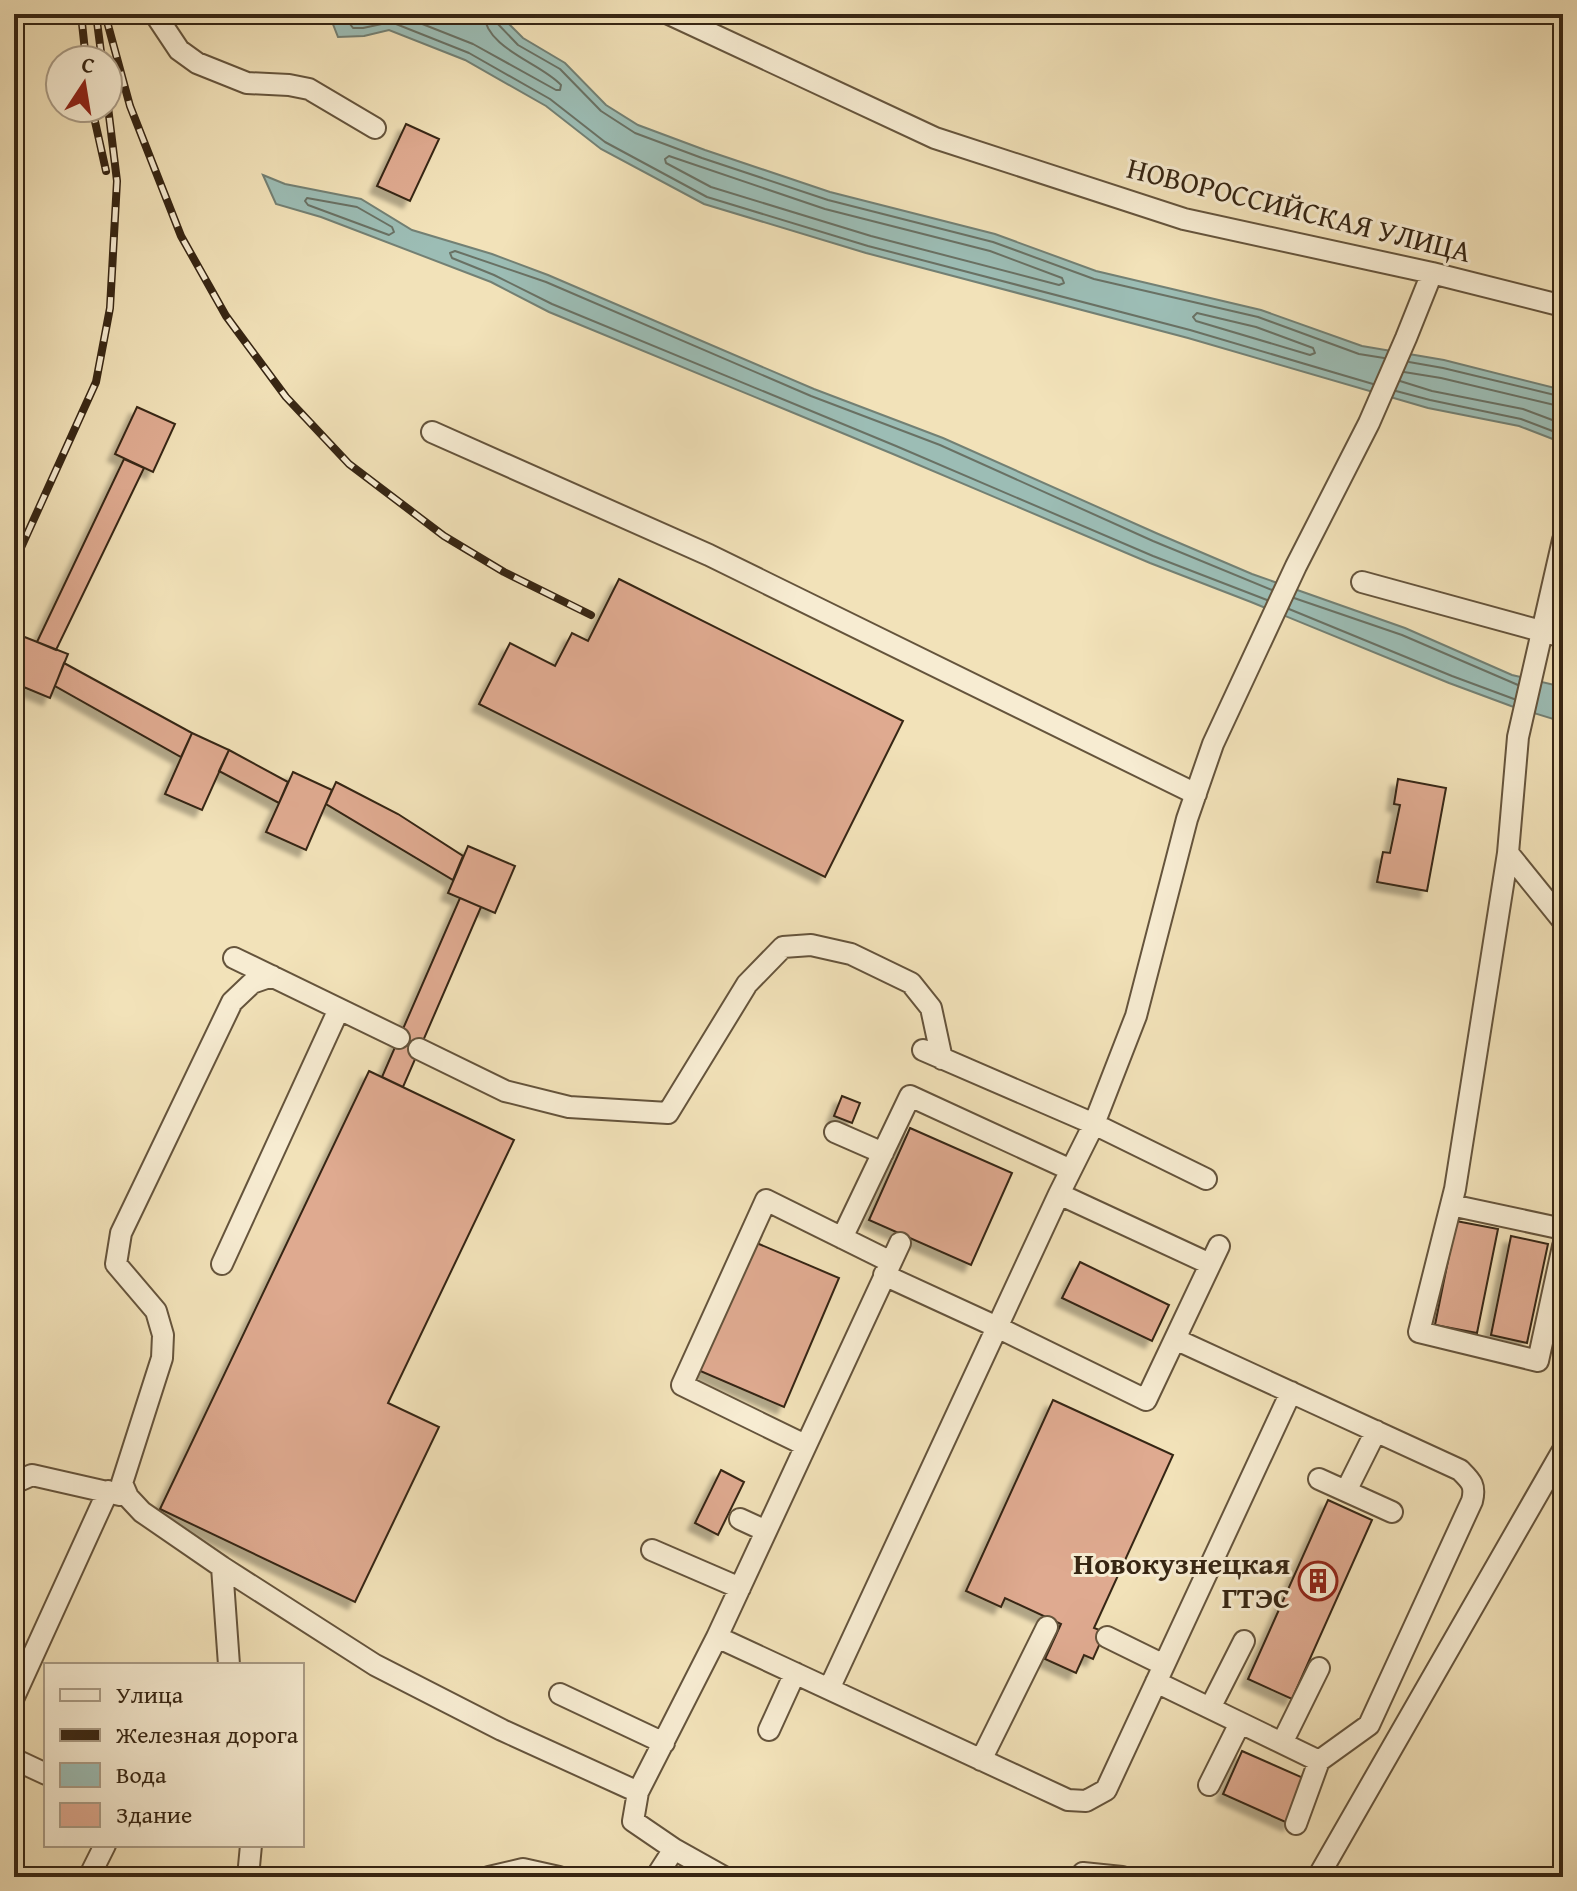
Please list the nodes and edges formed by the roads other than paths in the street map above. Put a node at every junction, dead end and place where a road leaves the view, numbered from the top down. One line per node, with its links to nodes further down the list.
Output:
1 (155, 14): 3 (street)
2 (669, 14): 4 (street, НОВОРОССИЙСКАЯ УЛИЦА)
3 (375, 128)
4 (1432, 273): 5 (street, НОВОРОССИЙСКАЯ УЛИЦА); 11 (street)
5 (1563, 306)
6 (432, 432): 11 (street)
7 (1563, 540): 9 (street)
8 (1362, 582): 9 (street)
9 (1542, 631): 10 (street); 12 (street)
10 (1563, 637)
11 (1196, 794): 19 (street)
12 (1508, 853): 13 (street); 25 (street)
13 (1563, 921)
14 (234, 958): 15 (street)
15 (272, 976): 16 (street); 41 (street)
16 (339, 1009): 17 (street); 30 (street)
17 (399, 1038)
18 (419, 1049): 19 (street)
19 (1094, 1124): 22 (street); 23 (street)
20 (835, 1132): 21 (street)
21 (883, 1153): 22 (street); 27 (street)
22 (1071, 1170): 24 (street)
23 (1206, 1179)
24 (1059, 1194): 32 (street); 33 (street)
25 (1451, 1205): 26 (street); 29 (street)
26 (1563, 1229)
27 (842, 1238): 31 (street); 36 (street)
28 (900, 1243): 31 (street)
29 (1563, 1246)
30 (222, 1264)
31 (887, 1269): 32 (street); 36 (street)
32 (997, 1327): 33 (street); 56 (street)
33 (1175, 1339): 34 (street)
34 (1291, 1392): 35 (street); 55 (street)
35 (1376, 1431): 40 (street); 66 (street)
36 (805, 1445): 44 (street)
37 (1563, 1450): 82 (street)
38 (1319, 1479): 40 (street)
39 (14, 1483): 41 (street)
40 (1346, 1491): 42 (street)
41 (118, 1494): 46 (street); 58 (street)
42 (1392, 1512)
43 (740, 1519): 44 (street)
44 (766, 1531): 47 (street)
45 (652, 1550): 47 (street)
46 (222, 1567): 52 (street); 69 (street)
47 (740, 1588): 49 (street)
48 (1047, 1627): 65 (street)
49 (717, 1637): 54 (street); 62 (street)
50 (1107, 1637): 55 (street)
51 (1244, 1641): 59 (street)
52 (229, 1663)
53 (1319, 1668): 63 (street)
54 (795, 1673): 56 (street); 61 (street)
55 (1160, 1673): 59 (street); 65 (street)
56 (829, 1689): 65 (street)
57 (560, 1694): 62 (street)
58 (14, 1697)
59 (1210, 1708): 60 (street)
60 (1240, 1723): 63 (street); 68 (street)
61 (769, 1730)
62 (664, 1743): 69 (street)
63 (1282, 1743): 66 (street)
64 (14, 1759): 67 (street)
65 (981, 1760)
66 (1319, 1761): 70 (street)
67 (44, 1773)
68 (1209, 1785)
69 (638, 1792): 73 (street)
70 (1296, 1824)
71 (104, 1847): 74 (street)
72 (251, 1847): 75 (street)
73 (674, 1849): 78 (street); 79 (street)
74 (89, 1877)
75 (248, 1877)
76 (489, 1877): 77 (street)
77 (559, 1877)
78 (656, 1877)
79 (724, 1877)
80 (1080, 1877): 81 (street)
81 (1122, 1877)
82 (1318, 1877)

